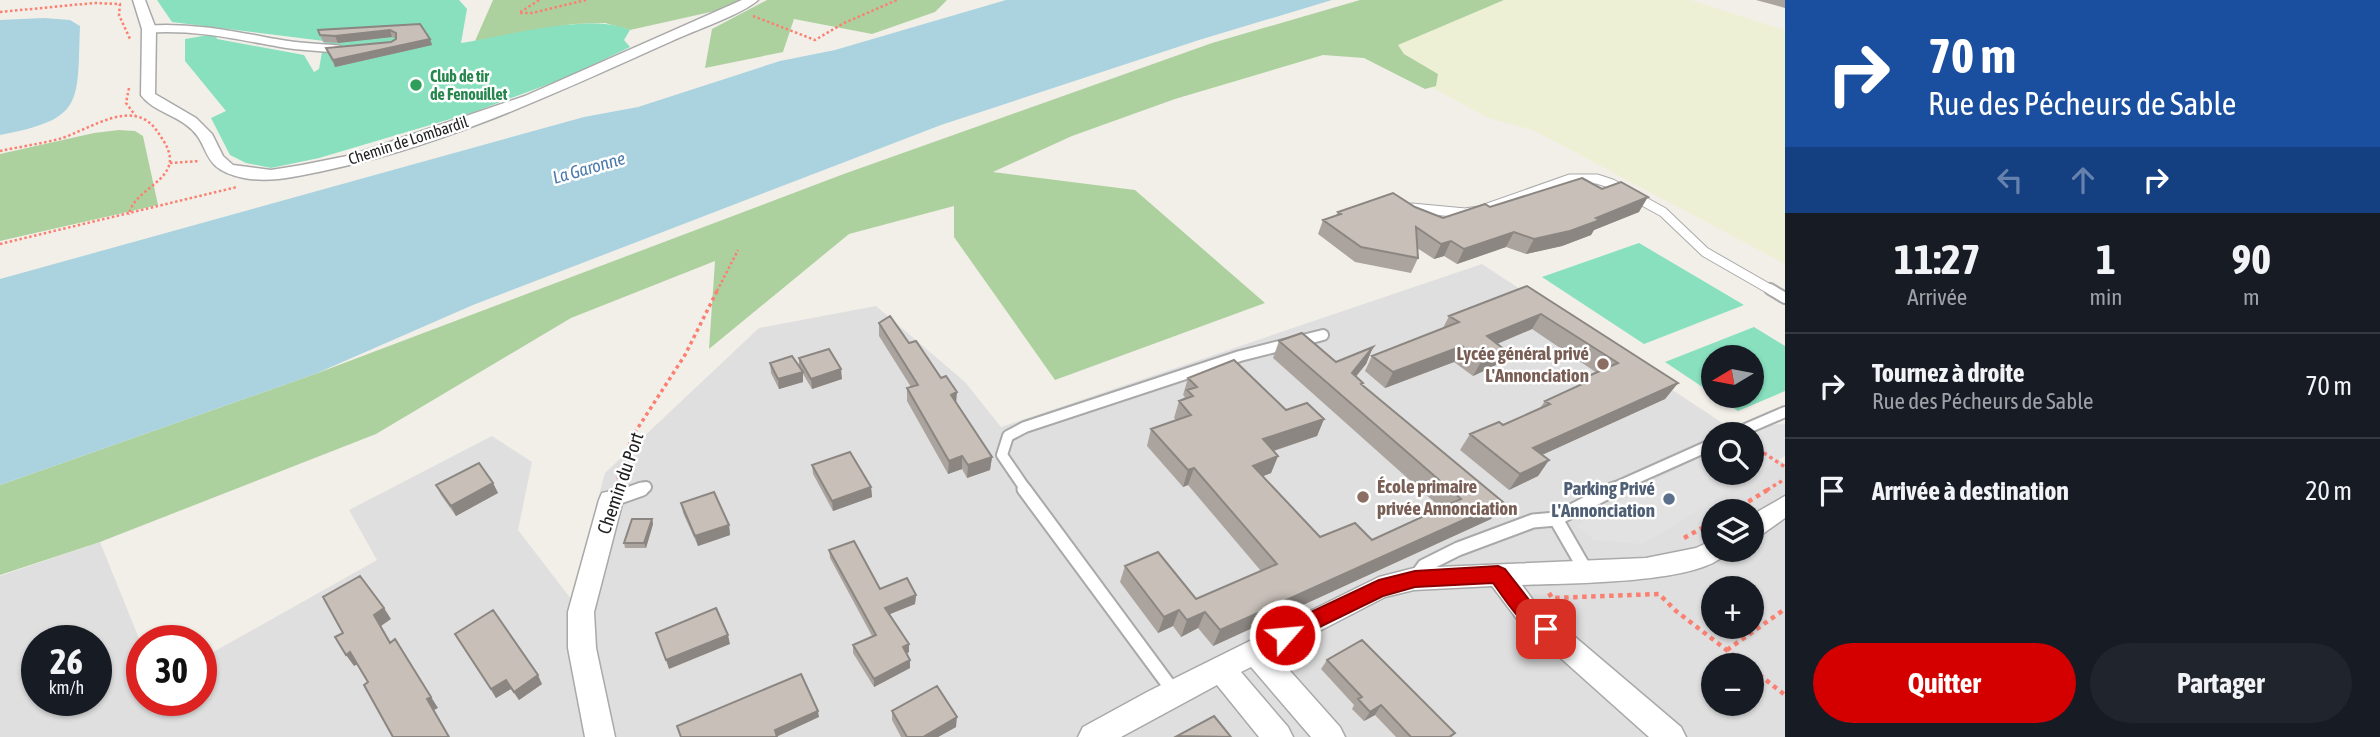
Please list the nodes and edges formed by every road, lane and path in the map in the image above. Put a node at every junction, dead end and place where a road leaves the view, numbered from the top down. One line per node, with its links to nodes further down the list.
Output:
1 (113, 0): 7 (path)
2 (118, 0): 8 (path)
3 (139, 0): 11 (street)
4 (539, 0): 5 (path)
5 (585, 0)
6 (897, 0): 9 (path)
7 (108, 2): 8 (path); 10 (path)
8 (120, 4): 12 (path)
9 (743, 5): 19 (street, Chemin de Lombardil)
10 (0, 12)
11 (149, 29): 13 (lane); 17 (street)
12 (131, 42)
13 (352, 47)
14 (131, 82): 15 (path)
15 (135, 114): 16 (path); 18 (path)
16 (0, 151)
17 (216, 159): 18 (path); 19 (street, Chemin de Lombardil)
18 (170, 163): 21 (path)
19 (271, 175): 21 (path)
20 (1412, 208): 24 (lane)
21 (130, 215): 22 (path)
22 (0, 244)
23 (738, 250): 34 (path, Chemin du Port)
24 (1785, 298)
25 (1323, 335): 51 (lane)
26 (1785, 412): 27 (lane)
27 (1762, 422)
28 (1701, 449): 36 (lane)
29 (1764, 453): 30 (path)
30 (1785, 467)
31 (1785, 479): 33 (path)
32 (646, 486): 34 (lane)
33 (1752, 499)
34 (611, 500): 53 (street, Chemin du Port)
35 (1785, 505): 37 (street)
36 (1556, 519): 41 (lane); 43 (lane)
37 (1764, 520)
38 (1701, 529): 39 (path)
39 (1678, 540)
40 (1701, 557): 41 (street)
41 (1587, 571): 42 (street)
42 (1498, 574): 43 (street); 57 (street)
43 (1415, 579): 47 (street)
44 (1659, 594): 46 (path)
45 (1785, 609): 46 (path)
46 (1727, 650): 48 (path)
47 (1255, 651): 49 (street); 56 (street)
48 (1731, 653)
49 (1221, 669): 51 (street); 55 (street)
50 (1764, 678): 52 (path)
51 (1174, 692): 54 (street)
52 (1785, 695)
53 (600, 737)
54 (1093, 737)
55 (1278, 737)
56 (1330, 737)
57 (1671, 737)

